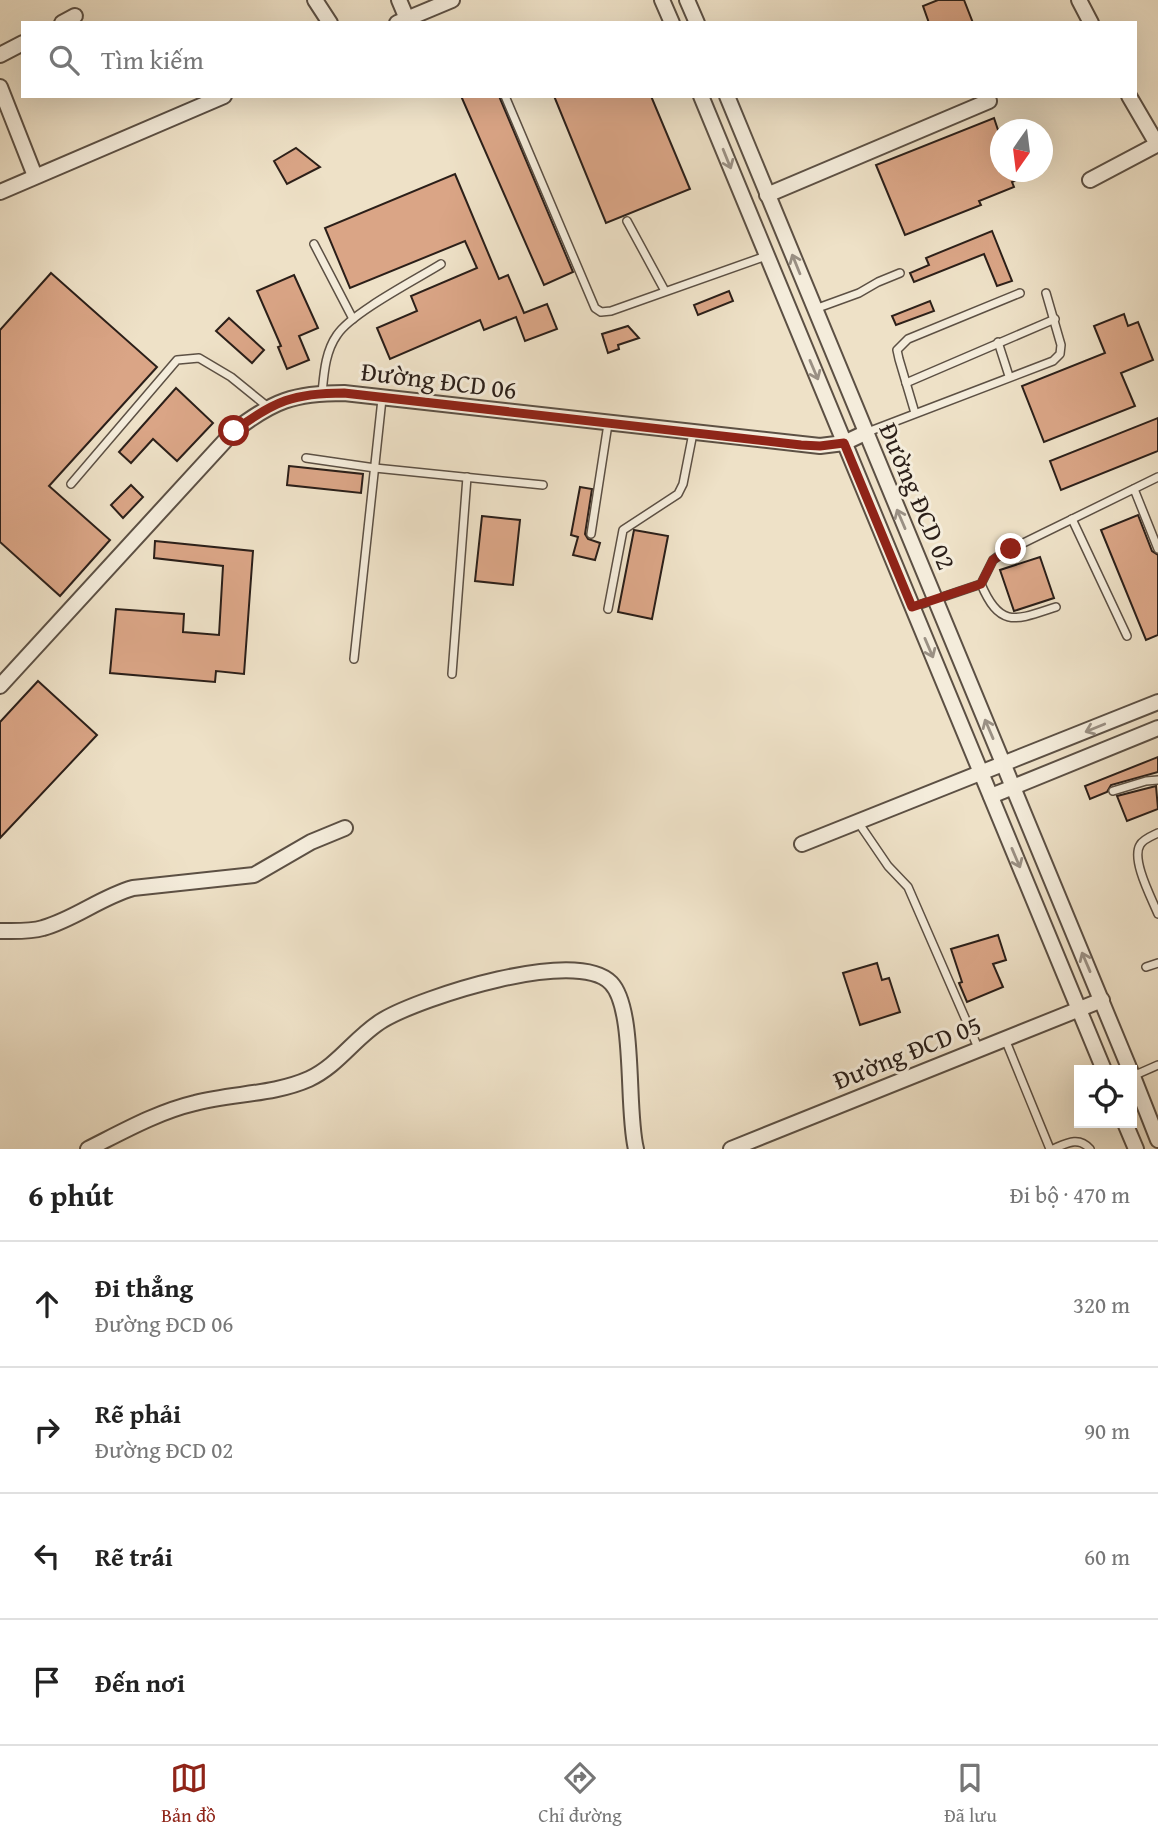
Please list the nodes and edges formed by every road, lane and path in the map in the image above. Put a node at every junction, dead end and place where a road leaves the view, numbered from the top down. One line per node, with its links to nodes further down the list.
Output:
1 (315, 0): 7 (street)
2 (399, 0): 8 (street)
3 (452, 0): 8 (street)
4 (662, 0): 9 (street)
5 (687, 0): 10 (street)
6 (1079, 0): 11 (street)
7 (329, 21)
8 (402, 21)
9 (670, 21)
10 (696, 21)
11 (1090, 21)
12 (21, 44): 13 (street)
13 (0, 55)
14 (0, 88): 22 (street)
15 (219, 98): 22 (street)
16 (506, 98): 31 (lane)
17 (702, 98): 28 (street, Đường ĐCD 02, one-way to 28)
18 (728, 98): 25 (street, Đường ĐCD 02)
19 (1130, 98): 21 (street)
20 (989, 101): 25 (street)
21 (1158, 144): 23 (street)
22 (35, 176): 24 (street)
23 (1090, 180)
24 (0, 192)
25 (767, 195): 34 (street, Đường ĐCD 02, one-way to 25)
26 (627, 221): 31 (lane)
27 (314, 244): 35 (lane)
28 (766, 256): 31 (lane); 47 (street, Đường ĐCD 02, one-way to 47)
29 (442, 264): 35 (lane)
30 (900, 273): 34 (lane)
31 (664, 291)
32 (1020, 293): 39 (lane)
33 (1046, 293): 36 (lane)
34 (814, 309): 46 (street, Đường ĐCD 02)
35 (352, 319): 40 (lane)
36 (1055, 319): 37 (lane); 38 (lane)
37 (998, 342): 38 (lane); 39 (lane)
38 (1009, 376): 43 (lane)
39 (906, 383): 43 (lane)
40 (321, 393): 41 (street, Đường ĐCD 06); 42 (street, Đường ĐCD 06)
41 (382, 399): 44 (street, Đường ĐCD 06); 49 (lane)
42 (268, 407): 52 (lane); 66 (street, Đường ĐCD 06)
43 (915, 413): 46 (lane)
44 (608, 424): 45 (street, Đường ĐCD 06); 56 (lane)
45 (693, 433): 47 (street, Đường ĐCD 06); 62 (lane)
46 (865, 433): 47 (street, Đường ĐCD 06); 59 (street, Đường ĐCD 02, one-way to 46)
47 (844, 443): 60 (street, Đường ĐCD 02)
48 (306, 458): 49 (lane)
49 (375, 468): 50 (lane); 64 (lane)
50 (467, 477): 53 (lane); 65 (lane)
51 (1158, 477): 54 (lane)
52 (71, 484)
53 (543, 485)
54 (1134, 489): 55 (lane); 57 (lane)
55 (1072, 519): 58 (lane); 63 (lane)
56 (591, 534)
57 (1158, 550)
58 (981, 584): 59 (lane); 61 (lane)
59 (934, 598): 60 (lane); 69 (street, Đường ĐCD 02, one-way to 59)
60 (912, 607): 70 (street, Đường ĐCD 02, one-way to 70)
61 (1056, 607)
62 (608, 609)
63 (1126, 636)
64 (354, 659)
65 (452, 674)
66 (0, 686)
67 (1158, 702): 69 (street, one-way to 69)
68 (1158, 727): 72 (street)
69 (1004, 764): 70 (street); 72 (street, Đường ĐCD 02)
70 (982, 774): 74 (street, Đường ĐCD 02); 75 (street)
71 (1158, 780): 73 (lane)
72 (1013, 787): 74 (street); 83 (street, Đường ĐCD 02, one-way to 72)
73 (1113, 791)
74 (991, 796): 84 (street, Đường ĐCD 02, one-way to 84)
75 (858, 822): 78 (street); 86 (lane)
76 (345, 828): 80 (street)
77 (1158, 833): 79 (lane)
78 (802, 844)
79 (1158, 914)
80 (0, 931)
81 (1158, 963): 82 (lane)
82 (1146, 967)
83 (1102, 1000): 84 (street, Đường ĐCD 05); 88 (street, Đường ĐCD 02)
84 (1079, 1010): 85 (street, Đường ĐCD 05); 87 (street, Đường ĐCD 02)
85 (1005, 1039): 86 (street, Đường ĐCD 05); 97 (lane)
86 (979, 1050): 96 (street, Đường ĐCD 05)
87 (1102, 1065)
88 (1128, 1065)
89 (1158, 1065): 90 (lane)
90 (1137, 1072)
91 (1137, 1087): 93 (street, Đường ĐCD 02)
92 (1127, 1128): 99 (street)
93 (1158, 1140)
94 (88, 1149): 95 (street)
95 (636, 1149)
96 (731, 1149)
97 (1052, 1149): 98 (lane)
98 (1090, 1149)
99 (1136, 1149)

